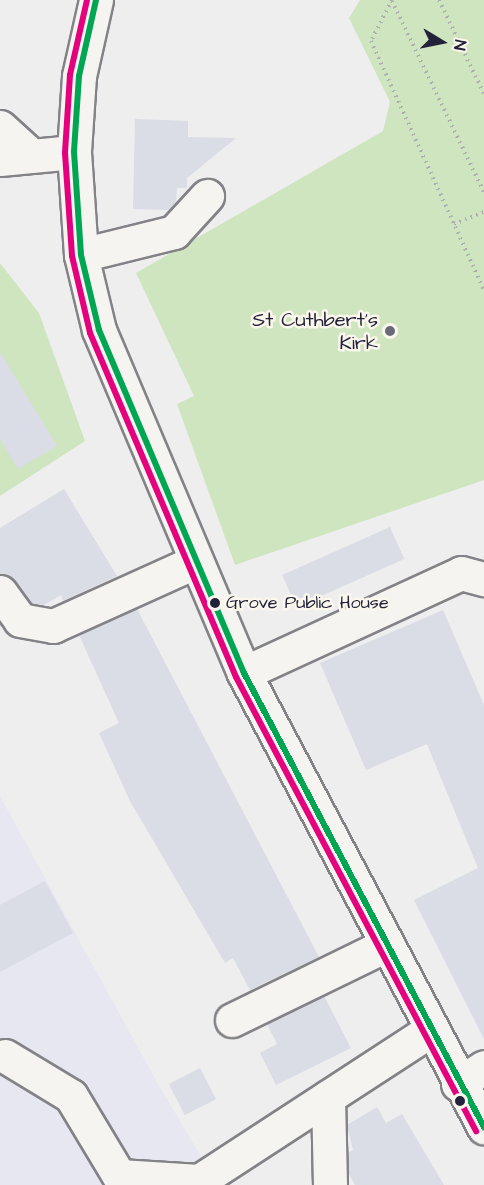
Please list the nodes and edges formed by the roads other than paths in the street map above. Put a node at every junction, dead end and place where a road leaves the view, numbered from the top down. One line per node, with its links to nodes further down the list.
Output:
1 (96, 0): 3 (main road)
2 (0, 127): 4 (main road)
3 (74, 153): 4 (main road); 7 (main road)
4 (32, 156): 5 (main road)
5 (0, 159)
6 (207, 196): 7 (main road)
7 (81, 255): 8 (main road)
8 (195, 562): 10 (main road); 11 (main road)
9 (484, 579): 11 (main road)
10 (0, 592)
11 (244, 673): 12 (main road)
12 (386, 945): 13 (main road); 14 (main road)
13 (232, 1020)
14 (429, 1031): 16 (main road); 17 (main road)
15 (5, 1056): 17 (main road)
16 (471, 1075): 18 (main road)
17 (328, 1097): 19 (main road)
18 (484, 1127)
19 (330, 1185)

